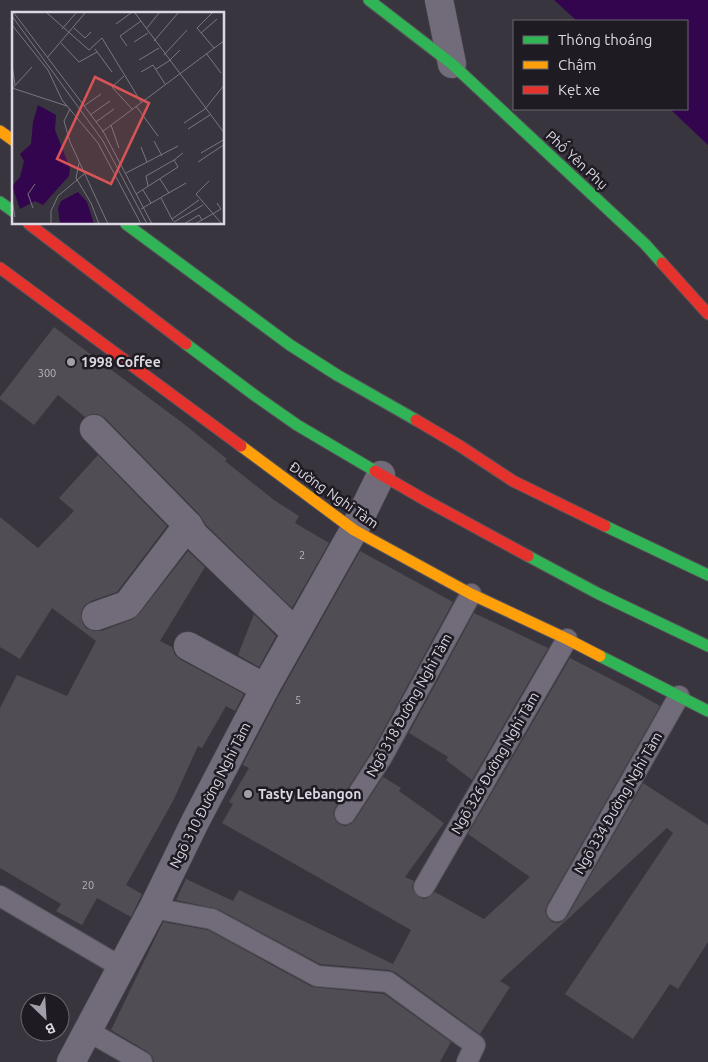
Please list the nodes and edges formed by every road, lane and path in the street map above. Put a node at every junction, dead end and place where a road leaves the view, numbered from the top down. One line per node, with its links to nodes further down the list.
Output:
1 (369, 0): 3 (main road, Phố Yên Phụ)
2 (439, 0): 3 (street)
3 (452, 64): 11 (main road, Phố Yên Phụ)
4 (0, 131): 5 (main road)
5 (12, 140)
6 (0, 202): 7 (main road)
7 (12, 211)
8 (30, 225): 13 (main road)
9 (127, 225): 16 (main road)
10 (0, 268): 15 (main road, Đường Nghi Tàm)
11 (708, 314)
12 (94, 429): 14 (street)
13 (381, 475): 15 (street, Ngõ 310 Đường Nghi Tàm); 22 (main road)
14 (188, 525): 18 (street); 19 (street)
15 (354, 530): 17 (main road, Đường Nghi Tàm); 19 (street, Ngõ 310 Đường Nghi Tàm)
16 (708, 574)
17 (471, 594): 20 (main road, Đường Nghi Tàm); 26 (lane, Ngõ 318 Đường Nghi Tàm)
18 (96, 616)
19 (295, 632): 23 (street, Ngõ 310 Đường Nghi Tàm)
20 (566, 638): 24 (main road, Đường Nghi Tàm); 27 (lane, Ngõ 326 Đường Nghi Tàm)
21 (188, 646): 23 (street)
22 (708, 646)
23 (264, 688): 29 (street, Ngõ 310 Đường Nghi Tàm)
24 (679, 696): 25 (main road, Đường Nghi Tàm); 30 (lane, Ngõ 334 Đường Nghi Tàm)
25 (708, 711)
26 (345, 814)
27 (424, 887)
28 (0, 896): 31 (lane)
29 (153, 908): 31 (street, Ngõ 310 Đường Nghi Tàm); 33 (lane)
30 (557, 911)
31 (121, 967): 32 (street, Ngõ 310 Đường Nghi Tàm)
32 (88, 1031): 34 (street, Ngõ 310 Đường Nghi Tàm); 35 (lane)
33 (471, 1053)
34 (71, 1062)
35 (142, 1062)

